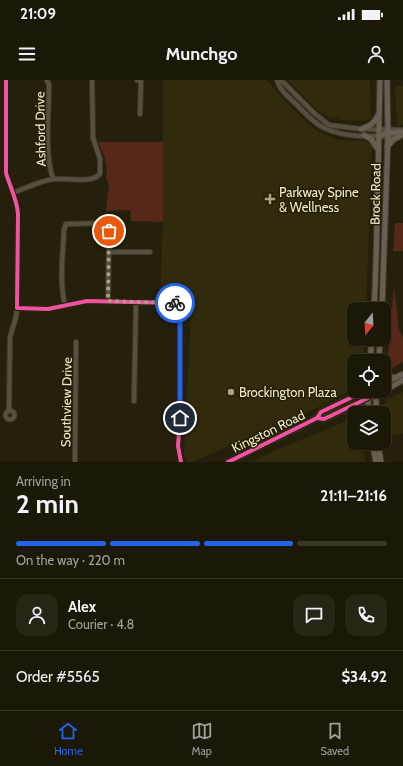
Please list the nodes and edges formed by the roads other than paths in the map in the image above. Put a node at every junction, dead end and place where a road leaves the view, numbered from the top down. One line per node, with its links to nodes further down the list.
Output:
1 (6, 80): 21 (street)
2 (47, 80): 20 (street, Ashford Drive)
3 (92, 80): 20 (street)
4 (137, 80): 11 (street)
5 (279, 80): 8 (street); 9 (street)
6 (380, 80): 10 (main road, Brock Road)
7 (387, 80): 14 (main road, Brock Road)
8 (301, 101): 9 (street); 12 (street)
9 (297, 105): 16 (street)
10 (379, 112): 12 (main road); 13 (main road, Brock Road)
11 (140, 114)
12 (361, 129): 13 (street)
13 (379, 129): 14 (street); 17 (main road, Brock Road)
14 (388, 133): 15 (main road); 17 (main road); 18 (main road, Brock Road)
15 (402, 133): 18 (main road)
16 (364, 136): 17 (street); 19 (main road)
17 (379, 136): 19 (main road, Brock Road)
18 (387, 147): 23 (main road, Brock Road)
19 (378, 150): 22 (main road, Brock Road)
20 (53, 179): 21 (street)
21 (13, 193): 31 (street)
22 (378, 219): 23 (main road); 28 (main road, Brock Road)
23 (385, 219): 29 (main road, Brock Road)
24 (109, 252): 25 (street); 26 (street); 30 (street)
25 (150, 252)
26 (108, 301): 27 (street); 30 (street)
27 (136, 302): 41 (street); 50 (street)
28 (374, 302)
29 (382, 302)
30 (65, 305): 31 (street)
31 (17, 308): 45 (street)
32 (76, 342): 49 (street, Southview Drive)
33 (403, 374): 35 (main road)
34 (391, 377): 35 (main road)
35 (395, 378): 36 (main road)
36 (391, 380)
37 (403, 380): 38 (main road, Kingston Road)
38 (391, 387)
39 (352, 398): 46 (main road, Kingston Road)
40 (368, 398): 42 (main road, Kingston Road); 43 (main road)
41 (134, 401)
42 (352, 406)
43 (367, 406)
44 (347, 408): 46 (main road, Kingston Road)
45 (9, 410)
46 (316, 418): 51 (main road, Kingston Road)
47 (373, 450): 52 (main road)
48 (379, 450): 53 (main road)
49 (75, 462)
50 (180, 462)
51 (228, 462)
52 (376, 462)
53 (381, 462)

